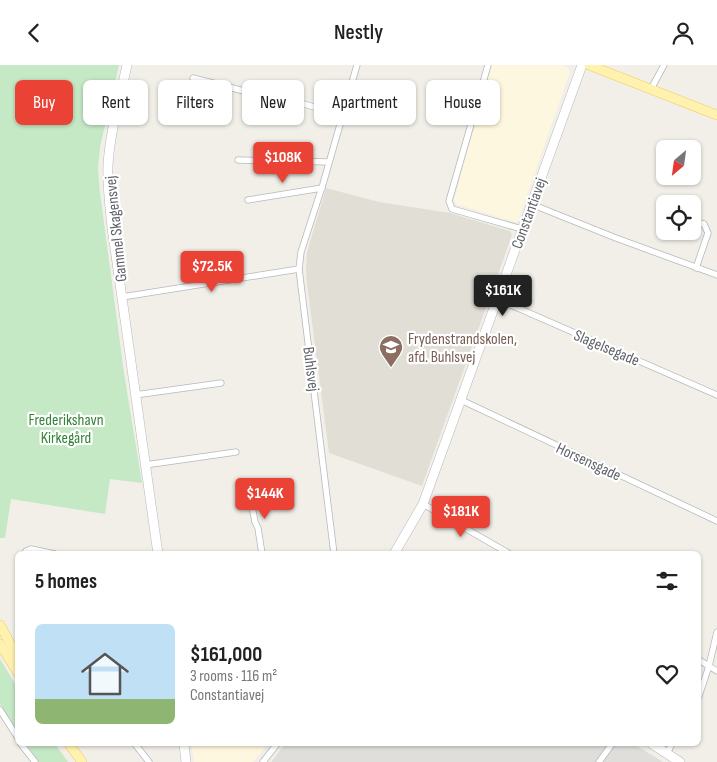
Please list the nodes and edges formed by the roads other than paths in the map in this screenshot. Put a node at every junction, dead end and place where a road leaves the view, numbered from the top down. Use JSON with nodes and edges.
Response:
{"nodes":[{"id":1,"x":127,"y":65,"type":"edge"},
{"id":2,"x":357,"y":65,"type":"edge"},
{"id":3,"x":488,"y":65,"type":"edge"},
{"id":4,"x":582,"y":65,"type":"edge"},
{"id":5,"x":588,"y":65,"type":"edge"},
{"id":6,"x":664,"y":65,"type":"edge"},
{"id":7,"x":193,"y":78,"type":"dead end"},
{"id":8,"x":353,"y":80,"type":"edge"},
{"id":9,"x":651,"y":89,"type":"junction"},
{"id":10,"x":314,"y":107,"type":"edge"},
{"id":11,"x":717,"y":115,"type":"edge"},
{"id":12,"x":340,"y":125,"type":"edge"},
{"id":13,"x":238,"y":160,"type":"dead end"},
{"id":14,"x":329,"y":162,"type":"junction"},
{"id":15,"x":322,"y":188,"type":"junction"},
{"id":16,"x":248,"y":200,"type":"dead end"},
{"id":17,"x":531,"y":205,"type":"junction"},
{"id":18,"x":701,"y":223,"type":"edge"},
{"id":19,"x":522,"y":229,"type":"junction"},
{"id":20,"x":696,"y":268,"type":"junction"},
{"id":21,"x":299,"y":269,"type":"junction"},
{"id":22,"x":717,"y":275,"type":"edge"},
{"id":23,"x":122,"y":297,"type":"junction"},
{"id":24,"x":497,"y":299,"type":"junction"},
{"id":25,"x":221,"y":383,"type":"dead end"},
{"id":26,"x":136,"y":395,"type":"junction"},
{"id":27,"x":717,"y":395,"type":"edge"},
{"id":28,"x":461,"y":400,"type":"junction"},
{"id":29,"x":236,"y":452,"type":"dead end"},
{"id":30,"x":145,"y":465,"type":"junction"},
{"id":31,"x":249,"y":491,"type":"dead end"},
{"id":32,"x":423,"y":504,"type":"junction"},
{"id":33,"x":717,"y":521,"type":"edge"},
{"id":34,"x":26,"y":551,"type":"edge"},
{"id":35,"x":40,"y":551,"type":"edge"},
{"id":36,"x":158,"y":551,"type":"edge"},
{"id":37,"x":262,"y":551,"type":"edge"},
{"id":38,"x":334,"y":551,"type":"edge"},
{"id":39,"x":396,"y":551,"type":"edge"},
{"id":40,"x":505,"y":551,"type":"edge"},
{"id":41,"x":0,"y":625,"type":"edge"},
{"id":42,"x":717,"y":632,"type":"edge"},
{"id":43,"x":0,"y":644,"type":"edge"},
{"id":44,"x":15,"y":652,"type":"edge"},
{"id":45,"x":701,"y":661,"type":"edge"},
{"id":46,"x":710,"y":666,"type":"junction"},
{"id":47,"x":15,"y":668,"type":"edge"},
{"id":48,"x":717,"y":671,"type":"edge"},
{"id":49,"x":701,"y":691,"type":"edge"},
{"id":50,"x":0,"y":710,"type":"edge"},
{"id":51,"x":15,"y":733,"type":"edge"},
{"id":52,"x":23,"y":746,"type":"edge"},
{"id":53,"x":70,"y":746,"type":"edge"},
{"id":54,"x":137,"y":746,"type":"edge"},
{"id":55,"x":184,"y":746,"type":"edge"},
{"id":56,"x":275,"y":746,"type":"edge"},
{"id":57,"x":611,"y":746,"type":"edge"},
{"id":58,"x":655,"y":746,"type":"edge"},
{"id":59,"x":671,"y":746,"type":"edge"},
{"id":60,"x":666,"y":753,"type":"junction"},
{"id":61,"x":35,"y":762,"type":"edge"},
{"id":62,"x":82,"y":762,"type":"edge"},
{"id":63,"x":149,"y":762,"type":"edge"},
{"id":64,"x":186,"y":762,"type":"edge"},
{"id":65,"x":263,"y":762,"type":"edge"},
{"id":66,"x":599,"y":762,"type":"edge"},
{"id":67,"x":680,"y":762,"type":"edge"}],
"edges":[{"from":1,"to":23,"type":"street","name":"Gammel Skagensvej"},
{"from":2,"to":8,"type":"street","name":"Buhlsvej"},
{"from":3,"to":19,"type":"street"},
{"from":4,"to":17,"type":"street","name":"Constantiavej"},
{"from":5,"to":9,"type":"main road"},
{"from":6,"to":9,"type":"street"},
{"from":7,"to":10,"type":"street"},
{"from":9,"to":11,"type":"main road"},
{"from":12,"to":14,"type":"street","name":"Buhlsvej"},
{"from":13,"to":14,"type":"street"},
{"from":14,"to":15,"type":"street","name":"Buhlsvej"},
{"from":15,"to":16,"type":"street"},
{"from":15,"to":21,"type":"street","name":"Buhlsvej"},
{"from":17,"to":19,"type":"street","name":"Constantiavej"},
{"from":17,"to":20,"type":"street"},
{"from":18,"to":20,"type":"street"},
{"from":19,"to":24,"type":"street","name":"Constantiavej"},
{"from":20,"to":22,"type":"street"},
{"from":21,"to":23,"type":"street"},
{"from":21,"to":38,"type":"street","name":"Buhlsvej"},
{"from":23,"to":26,"type":"street","name":"Gammel Skagensvej"},
{"from":24,"to":27,"type":"street","name":"Slagelsegade"},
{"from":24,"to":28,"type":"street","name":"Constantiavej"},
{"from":25,"to":26,"type":"street"},
{"from":26,"to":30,"type":"street","name":"Gammel Skagensvej"},
{"from":28,"to":32,"type":"street","name":"Constantiavej"},
{"from":28,"to":33,"type":"street","name":"Horsensgade"},
{"from":29,"to":30,"type":"street"},
{"from":30,"to":36,"type":"street","name":"Gammel Skagensvej"},
{"from":31,"to":37,"type":"street"},
{"from":32,"to":39,"type":"street","name":"Constantiavej"},
{"from":32,"to":40,"type":"street"},
{"from":34,"to":35,"type":"street"},
{"from":41,"to":44,"type":"main road"},
{"from":42,"to":46,"type":"street"},
{"from":43,"to":47,"type":"main road"},
{"from":45,"to":46,"type":"street"},
{"from":46,"to":48,"type":"street"},
{"from":46,"to":49,"type":"street"},
{"from":50,"to":51,"type":"street"},
{"from":52,"to":61,"type":"street"},
{"from":53,"to":62,"type":"main road"},
{"from":54,"to":63,"type":"street"},
{"from":55,"to":64,"type":"street"},
{"from":56,"to":65,"type":"street"},
{"from":57,"to":66,"type":"street"},
{"from":58,"to":60,"type":"street"},
{"from":59,"to":60,"type":"street"},
{"from":60,"to":67,"type":"street"}]}
